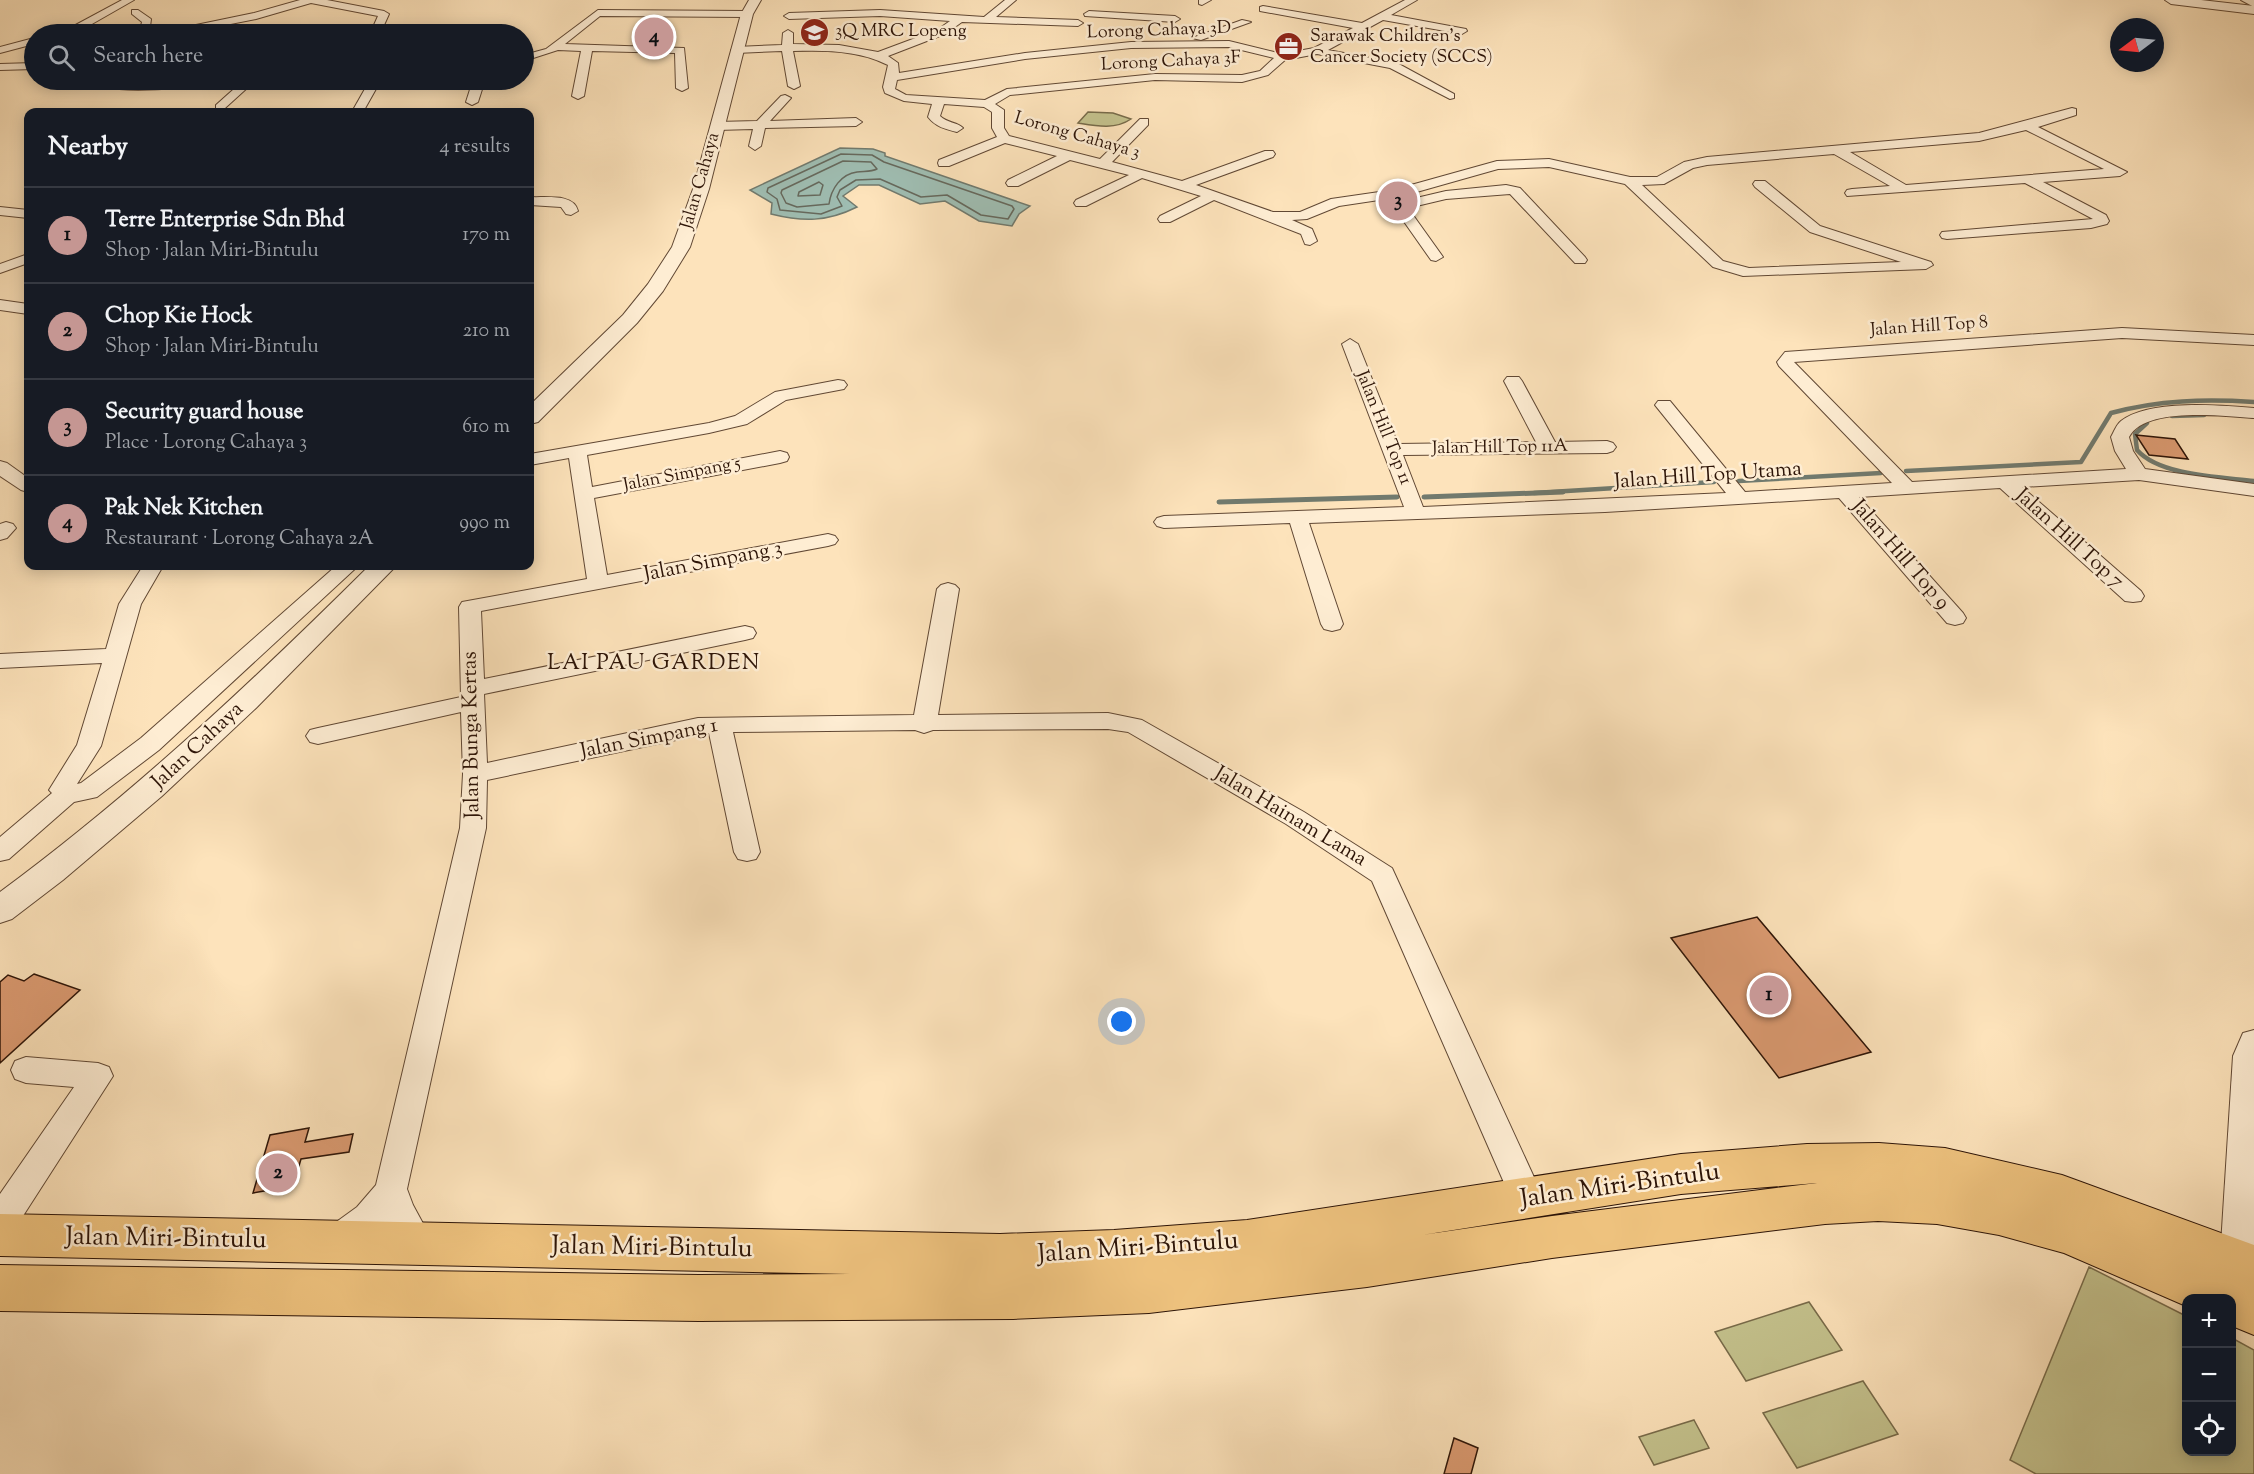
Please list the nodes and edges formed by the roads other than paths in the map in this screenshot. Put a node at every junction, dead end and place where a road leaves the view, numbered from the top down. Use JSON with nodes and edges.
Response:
{"nodes":[{"id":1,"x":129,"y":0,"type":"edge"},
{"id":2,"x":311,"y":0,"type":"edge"},
{"id":3,"x":892,"y":0,"type":"edge"},
{"id":4,"x":1011,"y":0,"type":"edge"},
{"id":5,"x":1102,"y":0,"type":"edge"},
{"id":6,"x":2171,"y":0,"type":"edge"},
{"id":7,"x":2246,"y":0,"type":"edge"},
{"id":8,"x":1386,"y":1,"type":"edge"},
{"id":9,"x":1407,"y":2,"type":"edge"},
{"id":10,"x":792,"y":3,"type":"dead end"},
{"id":11,"x":2254,"y":4,"type":"edge"},
{"id":12,"x":751,"y":7,"type":"edge"},
{"id":13,"x":1263,"y":9,"type":"dead end"},
{"id":14,"x":2254,"y":10,"type":"edge"},
{"id":15,"x":135,"y":12,"type":"dead end"},
{"id":16,"x":880,"y":13,"type":"junction"},
{"id":17,"x":1089,"y":14,"type":"junction"},
{"id":18,"x":789,"y":16,"type":"junction"},
{"id":19,"x":1383,"y":17,"type":"junction"},
{"id":20,"x":960,"y":19,"type":"junction"},
{"id":21,"x":1175,"y":19,"type":"dead end"},
{"id":22,"x":986,"y":20,"type":"junction"},
{"id":23,"x":1246,"y":22,"type":"dead end"},
{"id":24,"x":83,"y":24,"type":"edge"},
{"id":25,"x":146,"y":24,"type":"edge"},
{"id":26,"x":216,"y":24,"type":"edge"},
{"id":27,"x":380,"y":24,"type":"edge"},
{"id":28,"x":1365,"y":27,"type":"junction"},
{"id":29,"x":1071,"y":31,"type":"junction"},
{"id":30,"x":1462,"y":31,"type":"dead end"},
{"id":31,"x":24,"y":44,"type":"edge"},
{"id":32,"x":1177,"y":44,"type":"junction"},
{"id":33,"x":555,"y":47,"type":"junction"},
{"id":34,"x":587,"y":48,"type":"junction"},
{"id":35,"x":787,"y":49,"type":"junction"},
{"id":36,"x":0,"y":50,"type":"edge"},
{"id":37,"x":736,"y":50,"type":"junction"},
{"id":38,"x":1317,"y":51,"type":"junction"},
{"id":39,"x":1048,"y":53,"type":"junction"},
{"id":40,"x":534,"y":54,"type":"edge"},
{"id":41,"x":879,"y":56,"type":"junction"},
{"id":42,"x":1282,"y":57,"type":"junction"},
{"id":43,"x":24,"y":66,"type":"edge"},
{"id":44,"x":0,"y":67,"type":"edge"},
{"id":45,"x":893,"y":77,"type":"junction"},
{"id":46,"x":794,"y":86,"type":"dead end"},
{"id":47,"x":682,"y":88,"type":"dead end"},
{"id":48,"x":239,"y":90,"type":"edge"},
{"id":49,"x":370,"y":90,"type":"edge"},
{"id":50,"x":475,"y":90,"type":"edge"},
{"id":51,"x":578,"y":96,"type":"dead end"},
{"id":52,"x":1450,"y":96,"type":"dead end"},
{"id":53,"x":785,"y":98,"type":"dead end"},
{"id":54,"x":939,"y":101,"type":"junction"},
{"id":55,"x":472,"y":102,"type":"dead end"},
{"id":56,"x":987,"y":104,"type":"junction"},
{"id":57,"x":220,"y":107,"type":"dead end"},
{"id":58,"x":360,"y":108,"type":"edge"},
{"id":59,"x":2072,"y":112,"type":"dead end"},
{"id":60,"x":856,"y":122,"type":"dead end"},
{"id":61,"x":1144,"y":122,"type":"dead end"},
{"id":62,"x":760,"y":125,"type":"junction"},
{"id":63,"x":717,"y":126,"type":"junction"},
{"id":64,"x":2027,"y":126,"type":"junction"},
{"id":65,"x":957,"y":128,"type":"dead end"},
{"id":66,"x":1004,"y":139,"type":"junction"},
{"id":67,"x":755,"y":146,"type":"dead end"},
{"id":68,"x":1834,"y":148,"type":"junction"},
{"id":69,"x":1269,"y":154,"type":"dead end"},
{"id":70,"x":1068,"y":156,"type":"junction"},
{"id":71,"x":944,"y":164,"type":"dead end"},
{"id":72,"x":1102,"y":165,"type":"junction"},
{"id":73,"x":2120,"y":172,"type":"junction"},
{"id":74,"x":1140,"y":174,"type":"junction"},
{"id":75,"x":2027,"y":179,"type":"junction"},
{"id":76,"x":2134,"y":179,"type":"dead end"},
{"id":77,"x":1630,"y":181,"type":"junction"},
{"id":78,"x":1013,"y":183,"type":"dead end"},
{"id":79,"x":1760,"y":184,"type":"dead end"},
{"id":80,"x":1184,"y":185,"type":"junction"},
{"id":81,"x":1904,"y":189,"type":"junction"},
{"id":82,"x":1852,"y":193,"type":"dead end"},
{"id":83,"x":1214,"y":195,"type":"junction"},
{"id":84,"x":1396,"y":200,"type":"junction"},
{"id":85,"x":534,"y":201,"type":"edge"},
{"id":86,"x":1081,"y":202,"type":"dead end"},
{"id":87,"x":0,"y":211,"type":"edge"},
{"id":88,"x":571,"y":211,"type":"dead end"},
{"id":89,"x":1313,"y":213,"type":"junction"},
{"id":90,"x":24,"y":214,"type":"edge"},
{"id":91,"x":1274,"y":216,"type":"junction"},
{"id":92,"x":1165,"y":219,"type":"dead end"},
{"id":93,"x":1815,"y":229,"type":"junction"},
{"id":94,"x":1947,"y":235,"type":"dead end"},
{"id":95,"x":1436,"y":257,"type":"dead end"},
{"id":96,"x":24,"y":260,"type":"edge"},
{"id":97,"x":1580,"y":260,"type":"dead end"},
{"id":98,"x":1868,"y":268,"type":"junction"},
{"id":99,"x":0,"y":270,"type":"edge"},
{"id":100,"x":0,"y":305,"type":"edge"},
{"id":101,"x":24,"y":308,"type":"edge"},
{"id":102,"x":2254,"y":340,"type":"edge"},
{"id":103,"x":1350,"y":344,"type":"dead end"},
{"id":104,"x":1513,"y":381,"type":"dead end"},
{"id":105,"x":838,"y":385,"type":"dead end"},
{"id":106,"x":1664,"y":405,"type":"dead end"},
{"id":107,"x":534,"y":413,"type":"edge"},
{"id":108,"x":2254,"y":413,"type":"edge"},
{"id":109,"x":1548,"y":447,"type":"junction"},
{"id":110,"x":1606,"y":447,"type":"dead end"},
{"id":111,"x":1393,"y":450,"type":"junction"},
{"id":112,"x":577,"y":452,"type":"junction"},
{"id":113,"x":780,"y":457,"type":"dead end"},
{"id":114,"x":534,"y":458,"type":"edge"},
{"id":115,"x":0,"y":467,"type":"edge"},
{"id":116,"x":2139,"y":474,"type":"junction"},
{"id":117,"x":2005,"y":482,"type":"junction"},
{"id":118,"x":24,"y":483,"type":"edge"},
{"id":119,"x":1907,"y":488,"type":"junction"},
{"id":120,"x":2254,"y":490,"type":"edge"},
{"id":121,"x":1844,"y":491,"type":"junction"},
{"id":122,"x":583,"y":494,"type":"junction"},
{"id":123,"x":1739,"y":497,"type":"junction"},
{"id":124,"x":1416,"y":513,"type":"junction"},
{"id":125,"x":1298,"y":518,"type":"junction"},
{"id":126,"x":1164,"y":522,"type":"dead end"},
{"id":127,"x":828,"y":540,"type":"dead end"},
{"id":128,"x":151,"y":570,"type":"edge"},
{"id":129,"x":344,"y":570,"type":"edge"},
{"id":130,"x":379,"y":570,"type":"edge"},
{"id":131,"x":598,"y":583,"type":"junction"},
{"id":132,"x":948,"y":589,"type":"dead end"},
{"id":133,"x":2133,"y":596,"type":"dead end"},
{"id":134,"x":1955,"y":618,"type":"dead end"},
{"id":135,"x":1332,"y":624,"type":"dead end"},
{"id":136,"x":745,"y":633,"type":"dead end"},
{"id":137,"x":115,"y":655,"type":"junction"},
{"id":138,"x":0,"y":662,"type":"edge"},
{"id":139,"x":472,"y":696,"type":"junction"},
{"id":140,"x":719,"y":724,"type":"junction"},
{"id":141,"x":924,"y":724,"type":"junction"},
{"id":142,"x":318,"y":736,"type":"dead end"},
{"id":143,"x":475,"y":774,"type":"junction"},
{"id":144,"x":67,"y":794,"type":"junction"},
{"id":145,"x":0,"y":852,"type":"edge"},
{"id":146,"x":747,"y":852,"type":"dead end"},
{"id":147,"x":0,"y":910,"type":"edge"},
{"id":148,"x":2254,"y":1042,"type":"edge"},
{"id":149,"x":26,"y":1070,"type":"dead end"},
{"id":150,"x":391,"y":1189,"type":"junction"},
{"id":151,"x":1528,"y":1199,"type":"junction"},
{"id":152,"x":0,"y":1222,"type":"edge"},
{"id":153,"x":0,"y":1236,"type":"edge"},
{"id":154,"x":337,"y":1241,"type":"junction"},
{"id":155,"x":416,"y":1242,"type":"junction"},
{"id":156,"x":2236,"y":1282,"type":"edge"},
{"id":157,"x":0,"y":1288,"type":"edge"},
{"id":158,"x":2254,"y":1312,"type":"edge"}],
"edges":[{"from":1,"to":24,"type":"street"},
{"from":2,"to":26,"type":"street"},
{"from":2,"to":27,"type":"street"},
{"from":3,"to":16,"type":"street"},
{"from":4,"to":22,"type":"street"},
{"from":5,"to":17,"type":"street"},
{"from":6,"to":14,"type":"street"},
{"from":7,"to":11,"type":"street"},
{"from":8,"to":9,"type":"street"},
{"from":9,"to":19,"type":"street","name":"Lorong Cahaya 3D"},
{"from":10,"to":18,"type":"street"},
{"from":12,"to":33,"type":"street"},
{"from":12,"to":37,"type":"street","name":"Jalan Cahaya"},
{"from":13,"to":28,"type":"street"},
{"from":15,"to":25,"type":"street"},
{"from":16,"to":18,"type":"street"},
{"from":16,"to":20,"type":"street"},
{"from":17,"to":21,"type":"street"},
{"from":17,"to":29,"type":"street"},
{"from":18,"to":35,"type":"street"},
{"from":19,"to":28,"type":"street","name":"Lorong Cahaya 3D"},
{"from":19,"to":30,"type":"street"},
{"from":20,"to":22,"type":"street"},
{"from":20,"to":41,"type":"street"},
{"from":22,"to":29,"type":"street"},
{"from":23,"to":32,"type":"street"},
{"from":28,"to":38,"type":"street","name":"Lorong Cahaya 3D"},
{"from":29,"to":39,"type":"street"},
{"from":31,"to":36,"type":"street"},
{"from":32,"to":39,"type":"street","name":"Lorong Cahaya 3D"},
{"from":32,"to":42,"type":"street","name":"Lorong Cahaya 3D"},
{"from":33,"to":34,"type":"street"},
{"from":33,"to":40,"type":"street"},
{"from":34,"to":47,"type":"street"},
{"from":34,"to":51,"type":"street"},
{"from":35,"to":37,"type":"street"},
{"from":35,"to":41,"type":"street"},
{"from":35,"to":46,"type":"street"},
{"from":37,"to":63,"type":"street","name":"Jalan Cahaya"},
{"from":38,"to":42,"type":"street","name":"Lorong Cahaya 3D"},
{"from":38,"to":52,"type":"street"},
{"from":39,"to":45,"type":"street","name":"Lorong Cahaya 3D"},
{"from":41,"to":45,"type":"street","name":"Lorong Cahaya 3"},
{"from":42,"to":56,"type":"street","name":"Lorong Cahaya 3F"},
{"from":43,"to":44,"type":"street"},
{"from":45,"to":54,"type":"street","name":"Lorong Cahaya 3"},
{"from":48,"to":57,"type":"street"},
{"from":49,"to":58,"type":"street"},
{"from":50,"to":55,"type":"street"},
{"from":53,"to":62,"type":"street"},
{"from":54,"to":56,"type":"street","name":"Lorong Cahaya 3"},
{"from":54,"to":65,"type":"street"},
{"from":56,"to":66,"type":"street","name":"Lorong Cahaya 3"},
{"from":59,"to":64,"type":"street"},
{"from":60,"to":62,"type":"street"},
{"from":61,"to":72,"type":"street"},
{"from":62,"to":63,"type":"street"},
{"from":62,"to":67,"type":"street"},
{"from":63,"to":107,"type":"street","name":"Jalan Cahaya"},
{"from":64,"to":68,"type":"street"},
{"from":64,"to":73,"type":"street"},
{"from":66,"to":70,"type":"street","name":"Lorong Cahaya 3"},
{"from":66,"to":71,"type":"street"},
{"from":68,"to":77,"type":"street"},
{"from":68,"to":81,"type":"street"},
{"from":69,"to":80,"type":"street"},
{"from":70,"to":72,"type":"street","name":"Lorong Cahaya 3"},
{"from":70,"to":78,"type":"street"},
{"from":72,"to":74,"type":"street","name":"Lorong Cahaya 3"},
{"from":73,"to":75,"type":"street"},
{"from":73,"to":76,"type":"street"},
{"from":74,"to":80,"type":"street","name":"Lorong Cahaya 3"},
{"from":74,"to":86,"type":"street"},
{"from":75,"to":81,"type":"street"},
{"from":75,"to":94,"type":"street"},
{"from":77,"to":84,"type":"street"},
{"from":77,"to":98,"type":"street"},
{"from":79,"to":93,"type":"street"},
{"from":80,"to":83,"type":"street","name":"Lorong Cahaya 3"},
{"from":81,"to":82,"type":"street"},
{"from":83,"to":91,"type":"street","name":"Lorong Cahaya 3"},
{"from":83,"to":92,"type":"street"},
{"from":84,"to":89,"type":"street"},
{"from":84,"to":95,"type":"street"},
{"from":84,"to":97,"type":"street"},
{"from":85,"to":88,"type":"street"},
{"from":87,"to":90,"type":"street"},
{"from":89,"to":91,"type":"street"},
{"from":89,"to":91,"type":"street","name":"Lorong Cahaya 3"},
{"from":93,"to":98,"type":"street"},
{"from":93,"to":98,"type":"street"},
{"from":96,"to":99,"type":"street"},
{"from":100,"to":101,"type":"street"},
{"from":102,"to":119,"type":"street","name":"Jalan Hill Top 8"},
{"from":103,"to":111,"type":"street","name":"Jalan Hill Top 11"},
{"from":104,"to":109,"type":"street"},
{"from":105,"to":112,"type":"street"},
{"from":106,"to":123,"type":"street"},
{"from":108,"to":116,"type":"street"},
{"from":109,"to":110,"type":"street","name":"Jalan Hill Top 11A"},
{"from":109,"to":111,"type":"street","name":"Jalan Hill Top 11A"},
{"from":111,"to":124,"type":"street","name":"Jalan Hill Top 11"},
{"from":112,"to":114,"type":"street"},
{"from":112,"to":122,"type":"street"},
{"from":113,"to":122,"type":"street","name":"Jalan Simpang 5"},
{"from":115,"to":118,"type":"street"},
{"from":116,"to":117,"type":"street","name":"Jalan Hill Top Utama"},
{"from":116,"to":120,"type":"street","name":"Jalan Hill Top Utama"},
{"from":117,"to":119,"type":"street","name":"Jalan Hill Top Utama"},
{"from":117,"to":133,"type":"street","name":"Jalan Hill Top 7"},
{"from":119,"to":121,"type":"street","name":"Jalan Hill Top Utama"},
{"from":121,"to":123,"type":"street","name":"Jalan Hill Top Utama"},
{"from":121,"to":134,"type":"street","name":"Jalan Hill Top 9"},
{"from":122,"to":131,"type":"street"},
{"from":123,"to":124,"type":"street","name":"Jalan Hill Top Utama"},
{"from":124,"to":125,"type":"street","name":"Jalan Hill Top Utama"},
{"from":125,"to":126,"type":"street","name":"Jalan Hill Top Utama"},
{"from":125,"to":135,"type":"street"},
{"from":127,"to":131,"type":"street","name":"Jalan Simpang 3"},
{"from":128,"to":137,"type":"street"},
{"from":129,"to":144,"type":"street"},
{"from":130,"to":147,"type":"street","name":"Jalan Cahaya"},
{"from":131,"to":139,"type":"street","name":"Jalan Bunga Kertas"},
{"from":132,"to":141,"type":"street"},
{"from":136,"to":139,"type":"street"},
{"from":137,"to":138,"type":"street"},
{"from":137,"to":144,"type":"street"},
{"from":139,"to":142,"type":"street"},
{"from":139,"to":143,"type":"street","name":"Jalan Bunga Kertas"},
{"from":140,"to":141,"type":"street","name":"Jalan Simpang 1"},
{"from":140,"to":143,"type":"street","name":"Jalan Simpang 1"},
{"from":140,"to":146,"type":"street"},
{"from":141,"to":151,"type":"street","name":"Jalan Hainam Lama"},
{"from":143,"to":150,"type":"street","name":"Jalan Bunga Kertas"},
{"from":144,"to":145,"type":"street"},
{"from":148,"to":156,"type":"street"},
{"from":149,"to":152,"type":"street"},
{"from":150,"to":154,"type":"street","name":"Jalan Bunga Kertas"},
{"from":150,"to":155,"type":"street"},
{"from":151,"to":155,"type":"highway","name":"Jalan Miri-Bintulu"},
{"from":151,"to":156,"type":"highway","name":"Jalan Miri-Bintulu"},
{"from":153,"to":154,"type":"highway","name":"Jalan Miri-Bintulu"},
{"from":154,"to":155,"type":"highway","name":"Jalan Miri-Bintulu"},
{"from":156,"to":157,"type":"highway","name":"Jalan Miri-Bintulu"},
{"from":156,"to":158,"type":"highway","name":"Jalan Miri-Bintulu"}]}
